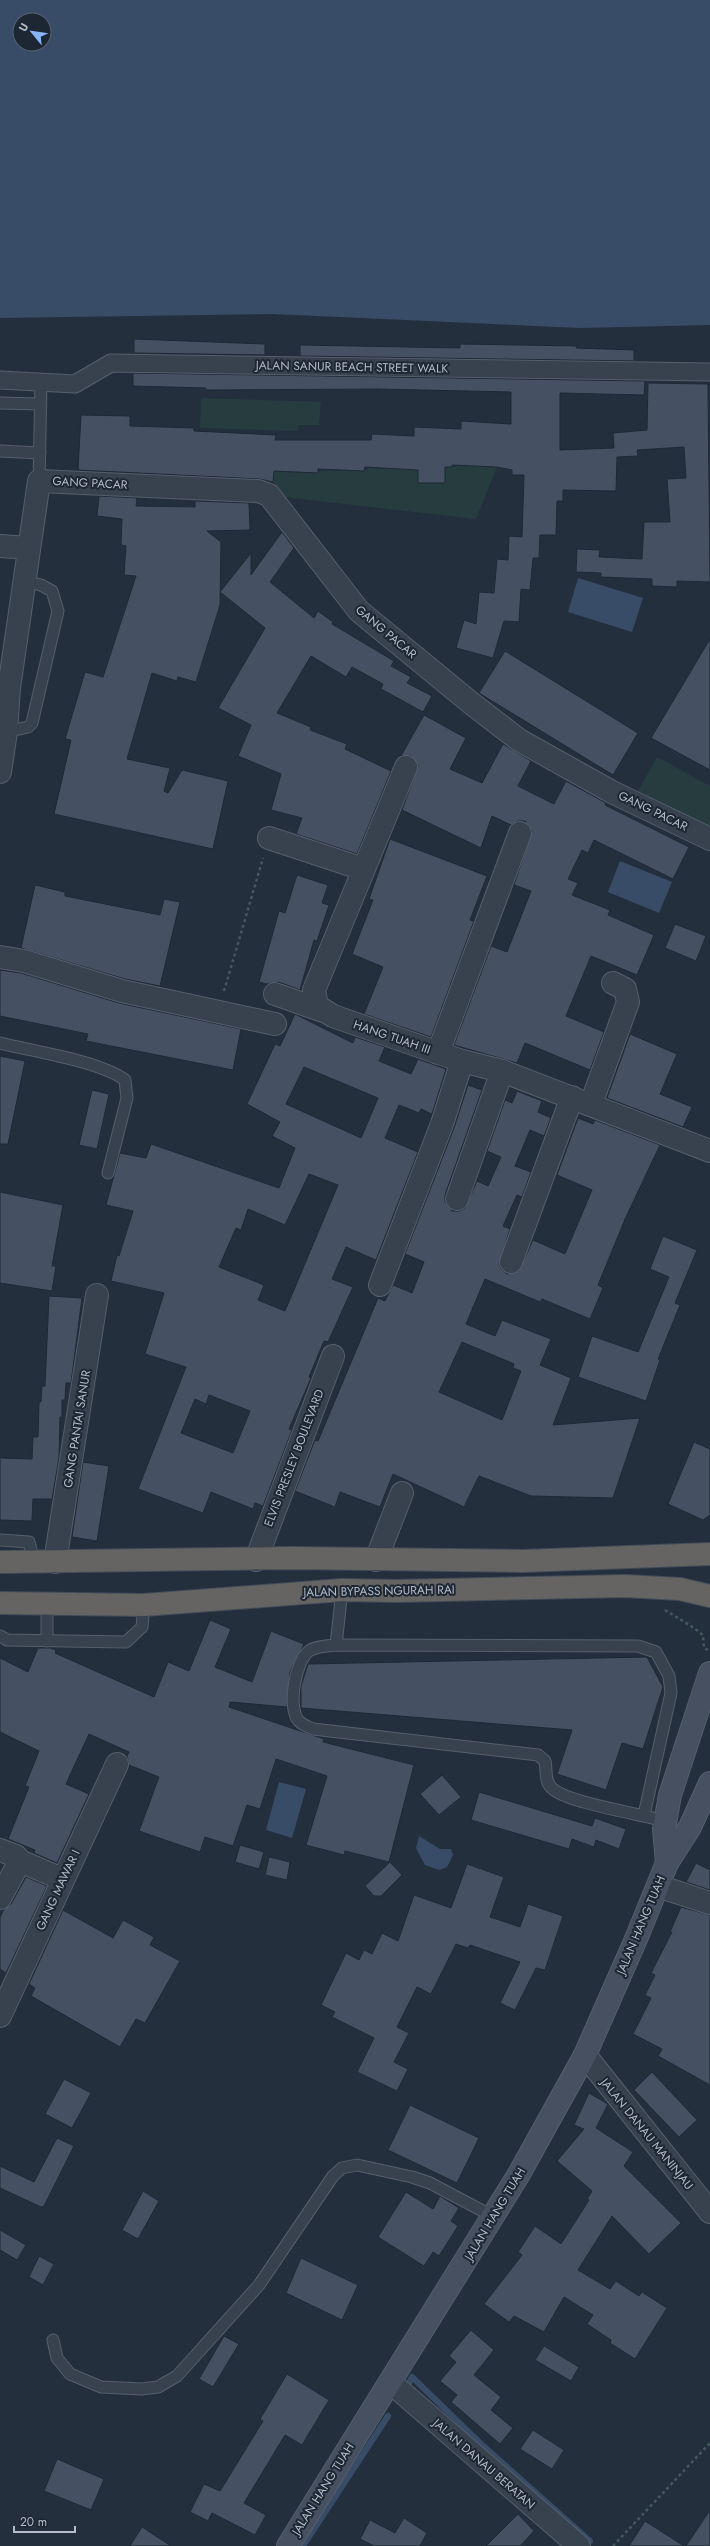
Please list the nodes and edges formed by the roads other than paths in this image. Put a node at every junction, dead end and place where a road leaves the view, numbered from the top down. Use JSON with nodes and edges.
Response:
{"nodes":[{"id":1,"x":710,"y":372,"type":"edge"},
{"id":2,"x":0,"y":380,"type":"edge"},
{"id":3,"x":41,"y":382,"type":"junction"},
{"id":4,"x":0,"y":403,"type":"edge"},
{"id":5,"x":40,"y":404,"type":"junction"},
{"id":6,"x":0,"y":451,"type":"edge"},
{"id":7,"x":40,"y":453,"type":"junction"},
{"id":8,"x":39,"y":481,"type":"junction"},
{"id":9,"x":0,"y":546,"type":"edge"},
{"id":10,"x":29,"y":548,"type":"junction"},
{"id":11,"x":24,"y":581,"type":"junction"},
{"id":12,"x":0,"y":666,"type":"edge"},
{"id":13,"x":9,"y":688,"type":"junction"},
{"id":14,"x":6,"y":732,"type":"junction"},
{"id":15,"x":406,"y":766,"type":"dead end"},
{"id":16,"x":0,"y":772,"type":"edge"},
{"id":17,"x":520,"y":833,"type":"dead end"},
{"id":18,"x":269,"y":838,"type":"road end"},
{"id":19,"x":710,"y":839,"type":"edge"},
{"id":20,"x":364,"y":869,"type":"junction"},
{"id":21,"x":0,"y":957,"type":"edge"},
{"id":22,"x":613,"y":983,"type":"dead end"},
{"id":23,"x":274,"y":994,"type":"dead end"},
{"id":24,"x":323,"y":1011,"type":"junction"},
{"id":25,"x":275,"y":1024,"type":"dead end"},
{"id":26,"x":0,"y":1043,"type":"edge"},
{"id":27,"x":438,"y":1053,"type":"junction"},
{"id":28,"x":462,"y":1061,"type":"junction"},
{"id":29,"x":502,"y":1071,"type":"junction"},
{"id":30,"x":582,"y":1101,"type":"junction"},
{"id":31,"x":710,"y":1151,"type":"edge"},
{"id":32,"x":108,"y":1173,"type":"dead end"},
{"id":33,"x":457,"y":1199,"type":"dead end"},
{"id":34,"x":511,"y":1262,"type":"dead end"},
{"id":35,"x":380,"y":1285,"type":"dead end"},
{"id":36,"x":97,"y":1295,"type":"dead end"},
{"id":37,"x":332,"y":1356,"type":"dead end"},
{"id":38,"x":402,"y":1494,"type":"dead end"},
{"id":39,"x":0,"y":1540,"type":"edge"},
{"id":40,"x":710,"y":1554,"type":"edge"},
{"id":41,"x":256,"y":1560,"type":"junction"},
{"id":42,"x":386,"y":1561,"type":"junction"},
{"id":43,"x":0,"y":1562,"type":"edge"},
{"id":44,"x":45,"y":1562,"type":"junction"},
{"id":45,"x":342,"y":1590,"type":"junction"},
{"id":46,"x":398,"y":1591,"type":"junction"},
{"id":47,"x":710,"y":1596,"type":"edge"},
{"id":48,"x":0,"y":1603,"type":"edge"},
{"id":49,"x":47,"y":1603,"type":"junction"},
{"id":50,"x":144,"y":1605,"type":"junction"},
{"id":51,"x":0,"y":1636,"type":"edge"},
{"id":52,"x":47,"y":1641,"type":"junction"},
{"id":53,"x":336,"y":1645,"type":"junction"},
{"id":54,"x":710,"y":1673,"type":"edge"},
{"id":55,"x":117,"y":1764,"type":"dead end"},
{"id":56,"x":710,"y":1783,"type":"edge"},
{"id":57,"x":644,"y":1815,"type":"junction"},
{"id":58,"x":664,"y":1821,"type":"junction"},
{"id":59,"x":0,"y":1850,"type":"edge"},
{"id":60,"x":20,"y":1861,"type":"junction"},
{"id":61,"x":667,"y":1862,"type":"junction"},
{"id":62,"x":62,"y":1879,"type":"junction"},
{"id":63,"x":658,"y":1886,"type":"junction"},
{"id":64,"x":0,"y":1898,"type":"edge"},
{"id":65,"x":710,"y":1903,"type":"edge"},
{"id":66,"x":0,"y":2016,"type":"edge"},
{"id":67,"x":585,"y":2055,"type":"junction"},
{"id":68,"x":710,"y":2212,"type":"edge"},
{"id":69,"x":494,"y":2217,"type":"junction"},
{"id":70,"x":53,"y":2340,"type":"dead end"},
{"id":71,"x":390,"y":2382,"type":"junction"},
{"id":72,"x":288,"y":2546,"type":"edge"},
{"id":73,"x":579,"y":2546,"type":"edge"}],
"edges":[{"from":1,"to":3,"type":"street","name":"JALAN SANUR BEACH STREET WALK"},
{"from":2,"to":3,"type":"street","name":"JALAN SANUR BEACH STREET WALK"},
{"from":3,"to":5,"type":"lane"},
{"from":4,"to":5,"type":"lane"},
{"from":5,"to":7,"type":"lane"},
{"from":6,"to":7,"type":"lane"},
{"from":7,"to":8,"type":"lane"},
{"from":8,"to":10,"type":"street"},
{"from":8,"to":19,"type":"street","name":"GANG PACAR"},
{"from":9,"to":10,"type":"street"},
{"from":10,"to":11,"type":"street"},
{"from":11,"to":13,"type":"street"},
{"from":11,"to":14,"type":"lane"},
{"from":12,"to":13,"type":"street"},
{"from":13,"to":14,"type":"street"},
{"from":14,"to":16,"type":"street"},
{"from":15,"to":20,"type":"street"},
{"from":17,"to":27,"type":"street"},
{"from":18,"to":20,"type":"street"},
{"from":20,"to":24,"type":"street"},
{"from":21,"to":25,"type":"street"},
{"from":22,"to":30,"type":"street"},
{"from":23,"to":24,"type":"street","name":"HANG TUAH III"},
{"from":24,"to":27,"type":"street","name":"HANG TUAH III"},
{"from":26,"to":32,"type":"lane"},
{"from":27,"to":28,"type":"street","name":"HANG TUAH III"},
{"from":28,"to":29,"type":"street","name":"HANG TUAH III"},
{"from":28,"to":35,"type":"street"},
{"from":29,"to":30,"type":"street","name":"HANG TUAH III"},
{"from":29,"to":33,"type":"street"},
{"from":30,"to":31,"type":"street","name":"HANG TUAH III"},
{"from":30,"to":34,"type":"street"},
{"from":36,"to":44,"type":"street","name":"GANG PANTAI SANUR"},
{"from":37,"to":41,"type":"street","name":"ELVIS PRESLEY BOULEVARD"},
{"from":38,"to":42,"type":"street"},
{"from":39,"to":44,"type":"lane"},
{"from":40,"to":42,"type":"highway"},
{"from":41,"to":42,"type":"highway"},
{"from":41,"to":44,"type":"highway"},
{"from":42,"to":46,"type":"highway"},
{"from":43,"to":44,"type":"highway"},
{"from":45,"to":46,"type":"highway","name":"JALAN BYPASS NGURAH RAI"},
{"from":45,"to":50,"type":"highway","name":"JALAN BYPASS NGURAH RAI"},
{"from":45,"to":53,"type":"lane"},
{"from":46,"to":47,"type":"highway","name":"JALAN BYPASS NGURAH RAI"},
{"from":48,"to":49,"type":"highway","name":"JALAN BYPASS NGURAH RAI"},
{"from":49,"to":50,"type":"highway","name":"JALAN BYPASS NGURAH RAI"},
{"from":49,"to":52,"type":"lane"},
{"from":50,"to":52,"type":"lane"},
{"from":51,"to":52,"type":"lane"},
{"from":53,"to":57,"type":"lane"},
{"from":53,"to":57,"type":"lane"},
{"from":54,"to":58,"type":"main road","name":"JALAN HANG TUAH"},
{"from":55,"to":62,"type":"street","name":"GANG MAWAR I"},
{"from":56,"to":61,"type":"main road","name":"JALAN HANG TUAH"},
{"from":57,"to":58,"type":"lane"},
{"from":58,"to":61,"type":"main road","name":"JALAN HANG TUAH"},
{"from":59,"to":60,"type":"street"},
{"from":60,"to":62,"type":"street"},
{"from":60,"to":64,"type":"street"},
{"from":61,"to":63,"type":"main road","name":"JALAN HANG TUAH"},
{"from":62,"to":66,"type":"street","name":"GANG MAWAR I"},
{"from":63,"to":65,"type":"street"},
{"from":63,"to":67,"type":"main road","name":"JALAN HANG TUAH"},
{"from":67,"to":68,"type":"street","name":"JALAN DANAU MANINJAU"},
{"from":67,"to":69,"type":"main road","name":"JALAN HANG TUAH"},
{"from":69,"to":70,"type":"lane"},
{"from":69,"to":71,"type":"main road","name":"JALAN HANG TUAH"},
{"from":71,"to":72,"type":"main road","name":"JALAN HANG TUAH"},
{"from":71,"to":73,"type":"street","name":"JALAN DANAU BERATAN"}]}
